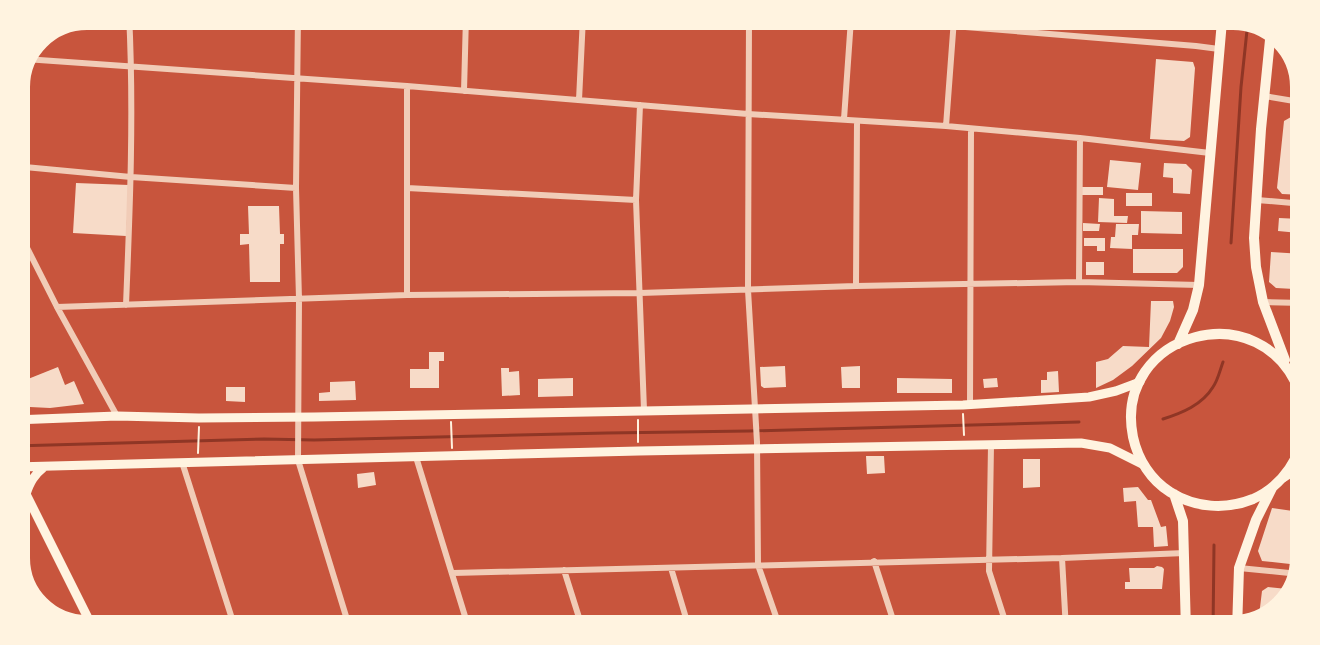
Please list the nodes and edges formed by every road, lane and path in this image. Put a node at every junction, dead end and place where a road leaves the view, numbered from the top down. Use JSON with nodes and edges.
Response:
{"nodes":[{"id":1,"x":130,"y":28,"type":"edge"},
{"id":2,"x":298,"y":28,"type":"edge"},
{"id":3,"x":466,"y":28,"type":"edge"},
{"id":4,"x":582,"y":28,"type":"edge"},
{"id":5,"x":749,"y":28,"type":"edge"},
{"id":6,"x":850,"y":28,"type":"edge"},
{"id":7,"x":953,"y":28,"type":"edge"},
{"id":8,"x":1006,"y":28,"type":"edge"},
{"id":9,"x":1221,"y":28,"type":"edge"},
{"id":10,"x":1270,"y":41,"type":"edge"},
{"id":11,"x":1219,"y":49,"type":"junction"},
{"id":12,"x":35,"y":60,"type":"edge"},
{"id":13,"x":131,"y":68,"type":"junction"},
{"id":14,"x":297,"y":78,"type":"junction"},
{"id":15,"x":407,"y":86,"type":"junction"},
{"id":16,"x":464,"y":91,"type":"junction"},
{"id":17,"x":1264,"y":96,"type":"junction"},
{"id":18,"x":579,"y":100,"type":"junction"},
{"id":19,"x":1292,"y":101,"type":"edge"},
{"id":20,"x":640,"y":105,"type":"junction"},
{"id":21,"x":748,"y":114,"type":"junction"},
{"id":22,"x":844,"y":119,"type":"junction"},
{"id":23,"x":857,"y":121,"type":"junction"},
{"id":24,"x":946,"y":126,"type":"junction"},
{"id":25,"x":971,"y":129,"type":"junction"},
{"id":26,"x":1080,"y":138,"type":"junction"},
{"id":27,"x":1210,"y":153,"type":"junction"},
{"id":28,"x":28,"y":167,"type":"edge"},
{"id":29,"x":131,"y":177,"type":"junction"},
{"id":30,"x":296,"y":188,"type":"junction"},
{"id":31,"x":407,"y":188,"type":"junction"},
{"id":32,"x":636,"y":200,"type":"junction"},
{"id":33,"x":1257,"y":200,"type":"junction"},
{"id":34,"x":1292,"y":203,"type":"edge"},
{"id":35,"x":28,"y":250,"type":"edge"},
{"id":36,"x":1079,"y":282,"type":"junction"},
{"id":37,"x":971,"y":284,"type":"junction"},
{"id":38,"x":1199,"y":285,"type":"junction"},
{"id":39,"x":856,"y":286,"type":"junction"},
{"id":40,"x":748,"y":290,"type":"junction"},
{"id":41,"x":640,"y":293,"type":"junction"},
{"id":42,"x":407,"y":295,"type":"junction"},
{"id":43,"x":299,"y":299,"type":"junction"},
{"id":44,"x":1263,"y":302,"type":"junction"},
{"id":45,"x":1292,"y":303,"type":"edge"},
{"id":46,"x":126,"y":305,"type":"junction"},
{"id":47,"x":57,"y":307,"type":"junction"},
{"id":48,"x":1178,"y":344,"type":"junction"},
{"id":49,"x":1292,"y":369,"type":"edge"},
{"id":50,"x":1292,"y":373,"type":"edge"},
{"id":51,"x":1140,"y":382,"type":"junction"},
{"id":52,"x":970,"y":404,"type":"junction"},
{"id":53,"x":644,"y":410,"type":"junction"},
{"id":54,"x":756,"y":413,"type":"junction"},
{"id":55,"x":117,"y":416,"type":"junction"},
{"id":56,"x":963,"y":416,"type":"dead end"},
{"id":57,"x":297,"y":417,"type":"junction"},
{"id":58,"x":28,"y":419,"type":"edge"},
{"id":59,"x":638,"y":430,"type":"dead end"},
{"id":60,"x":199,"y":433,"type":"dead end"},
{"id":61,"x":451,"y":434,"type":"dead end"},
{"id":62,"x":964,"y":435,"type":"dead end"},
{"id":63,"x":757,"y":445,"type":"junction"},
{"id":64,"x":991,"y":445,"type":"junction"},
{"id":65,"x":638,"y":446,"type":"dead end"},
{"id":66,"x":198,"y":449,"type":"dead end"},
{"id":67,"x":452,"y":451,"type":"junction"},
{"id":68,"x":298,"y":456,"type":"junction"},
{"id":69,"x":416,"y":457,"type":"junction"},
{"id":70,"x":182,"y":462,"type":"junction"},
{"id":71,"x":1144,"y":465,"type":"junction"},
{"id":72,"x":1292,"y":465,"type":"edge"},
{"id":73,"x":44,"y":466,"type":"junction"},
{"id":74,"x":28,"y":467,"type":"edge"},
{"id":75,"x":1292,"y":473,"type":"edge"},
{"id":76,"x":1277,"y":483,"type":"junction"},
{"id":77,"x":28,"y":487,"type":"edge"},
{"id":78,"x":1174,"y":494,"type":"junction"},
{"id":79,"x":28,"y":498,"type":"edge"},
{"id":80,"x":1185,"y":553,"type":"junction"},
{"id":81,"x":1062,"y":558,"type":"junction"},
{"id":82,"x":990,"y":559,"type":"junction"},
{"id":83,"x":874,"y":561,"type":"junction"},
{"id":84,"x":758,"y":565,"type":"junction"},
{"id":85,"x":671,"y":568,"type":"junction"},
{"id":86,"x":1239,"y":568,"type":"junction"},
{"id":87,"x":564,"y":570,"type":"junction"},
{"id":88,"x":453,"y":573,"type":"junction"},
{"id":89,"x":1290,"y":573,"type":"edge"},
{"id":90,"x":1237,"y":616,"type":"edge"},
{"id":91,"x":88,"y":617,"type":"edge"},
{"id":92,"x":231,"y":617,"type":"edge"},
{"id":93,"x":346,"y":617,"type":"edge"},
{"id":94,"x":465,"y":617,"type":"edge"},
{"id":95,"x":579,"y":617,"type":"edge"},
{"id":96,"x":686,"y":617,"type":"edge"},
{"id":97,"x":776,"y":617,"type":"edge"},
{"id":98,"x":892,"y":617,"type":"edge"},
{"id":99,"x":1004,"y":617,"type":"edge"},
{"id":100,"x":1065,"y":617,"type":"edge"},
{"id":101,"x":1186,"y":617,"type":"edge"}],
"edges":[{"from":1,"to":13,"type":"street"},
{"from":2,"to":14,"type":"street"},
{"from":3,"to":16,"type":"street"},
{"from":4,"to":18,"type":"street"},
{"from":5,"to":21,"type":"street"},
{"from":6,"to":22,"type":"street"},
{"from":7,"to":24,"type":"street"},
{"from":8,"to":11,"type":"street"},
{"from":9,"to":11,"type":"highway"},
{"from":10,"to":17,"type":"highway"},
{"from":11,"to":27,"type":"highway"},
{"from":12,"to":13,"type":"street"},
{"from":13,"to":14,"type":"street"},
{"from":13,"to":29,"type":"street"},
{"from":14,"to":15,"type":"street"},
{"from":14,"to":30,"type":"street"},
{"from":15,"to":16,"type":"street"},
{"from":15,"to":31,"type":"street"},
{"from":16,"to":18,"type":"street"},
{"from":17,"to":19,"type":"street"},
{"from":17,"to":33,"type":"highway"},
{"from":18,"to":20,"type":"street"},
{"from":20,"to":21,"type":"street"},
{"from":20,"to":32,"type":"street"},
{"from":21,"to":22,"type":"street"},
{"from":21,"to":40,"type":"street"},
{"from":22,"to":23,"type":"street"},
{"from":23,"to":24,"type":"street"},
{"from":23,"to":39,"type":"street"},
{"from":24,"to":25,"type":"street"},
{"from":25,"to":26,"type":"street"},
{"from":25,"to":37,"type":"street"},
{"from":26,"to":27,"type":"street"},
{"from":26,"to":36,"type":"street"},
{"from":27,"to":38,"type":"highway"},
{"from":28,"to":29,"type":"street"},
{"from":29,"to":30,"type":"street"},
{"from":29,"to":46,"type":"street"},
{"from":30,"to":43,"type":"street"},
{"from":31,"to":32,"type":"street"},
{"from":31,"to":42,"type":"street"},
{"from":32,"to":41,"type":"street"},
{"from":33,"to":34,"type":"street"},
{"from":33,"to":44,"type":"highway"},
{"from":35,"to":47,"type":"street"},
{"from":36,"to":37,"type":"street"},
{"from":36,"to":38,"type":"street"},
{"from":37,"to":39,"type":"street"},
{"from":37,"to":52,"type":"street"},
{"from":38,"to":48,"type":"highway"},
{"from":39,"to":40,"type":"street"},
{"from":40,"to":41,"type":"street"},
{"from":40,"to":54,"type":"street"},
{"from":41,"to":42,"type":"street"},
{"from":41,"to":53,"type":"street"},
{"from":42,"to":43,"type":"street"},
{"from":43,"to":46,"type":"street"},
{"from":43,"to":57,"type":"street"},
{"from":44,"to":45,"type":"street"},
{"from":44,"to":49,"type":"highway"},
{"from":46,"to":47,"type":"street"},
{"from":47,"to":55,"type":"street"},
{"from":48,"to":50,"type":"highway"},
{"from":48,"to":51,"type":"highway"},
{"from":51,"to":52,"type":"main road"},
{"from":51,"to":71,"type":"highway"},
{"from":52,"to":54,"type":"main road"},
{"from":53,"to":54,"type":"main road"},
{"from":53,"to":57,"type":"main road"},
{"from":54,"to":63,"type":"street"},
{"from":55,"to":57,"type":"main road"},
{"from":55,"to":58,"type":"main road"},
{"from":56,"to":62,"type":"path"},
{"from":57,"to":68,"type":"street"},
{"from":59,"to":65,"type":"path"},
{"from":60,"to":66,"type":"path"},
{"from":61,"to":67,"type":"path"},
{"from":63,"to":64,"type":"main road"},
{"from":63,"to":67,"type":"main road"},
{"from":63,"to":84,"type":"street"},
{"from":64,"to":71,"type":"main road"},
{"from":64,"to":82,"type":"street"},
{"from":67,"to":69,"type":"main road"},
{"from":68,"to":69,"type":"main road"},
{"from":68,"to":70,"type":"main road"},
{"from":68,"to":93,"type":"street"},
{"from":69,"to":88,"type":"street"},
{"from":70,"to":73,"type":"main road"},
{"from":70,"to":92,"type":"street"},
{"from":71,"to":78,"type":"highway"},
{"from":72,"to":76,"type":"highway"},
{"from":73,"to":74,"type":"main road"},
{"from":73,"to":77,"type":"main road"},
{"from":75,"to":76,"type":"main road"},
{"from":76,"to":78,"type":"highway"},
{"from":76,"to":86,"type":"highway"},
{"from":78,"to":80,"type":"highway"},
{"from":79,"to":91,"type":"main road"},
{"from":80,"to":81,"type":"street"},
{"from":80,"to":101,"type":"highway"},
{"from":81,"to":82,"type":"street"},
{"from":81,"to":100,"type":"street"},
{"from":82,"to":83,"type":"street"},
{"from":82,"to":99,"type":"street"},
{"from":83,"to":84,"type":"street"},
{"from":83,"to":98,"type":"street"},
{"from":84,"to":85,"type":"street"},
{"from":84,"to":97,"type":"street"},
{"from":85,"to":87,"type":"street"},
{"from":85,"to":96,"type":"street"},
{"from":86,"to":89,"type":"street"},
{"from":86,"to":90,"type":"highway"},
{"from":87,"to":88,"type":"street"},
{"from":87,"to":95,"type":"street"},
{"from":88,"to":94,"type":"street"}]}
